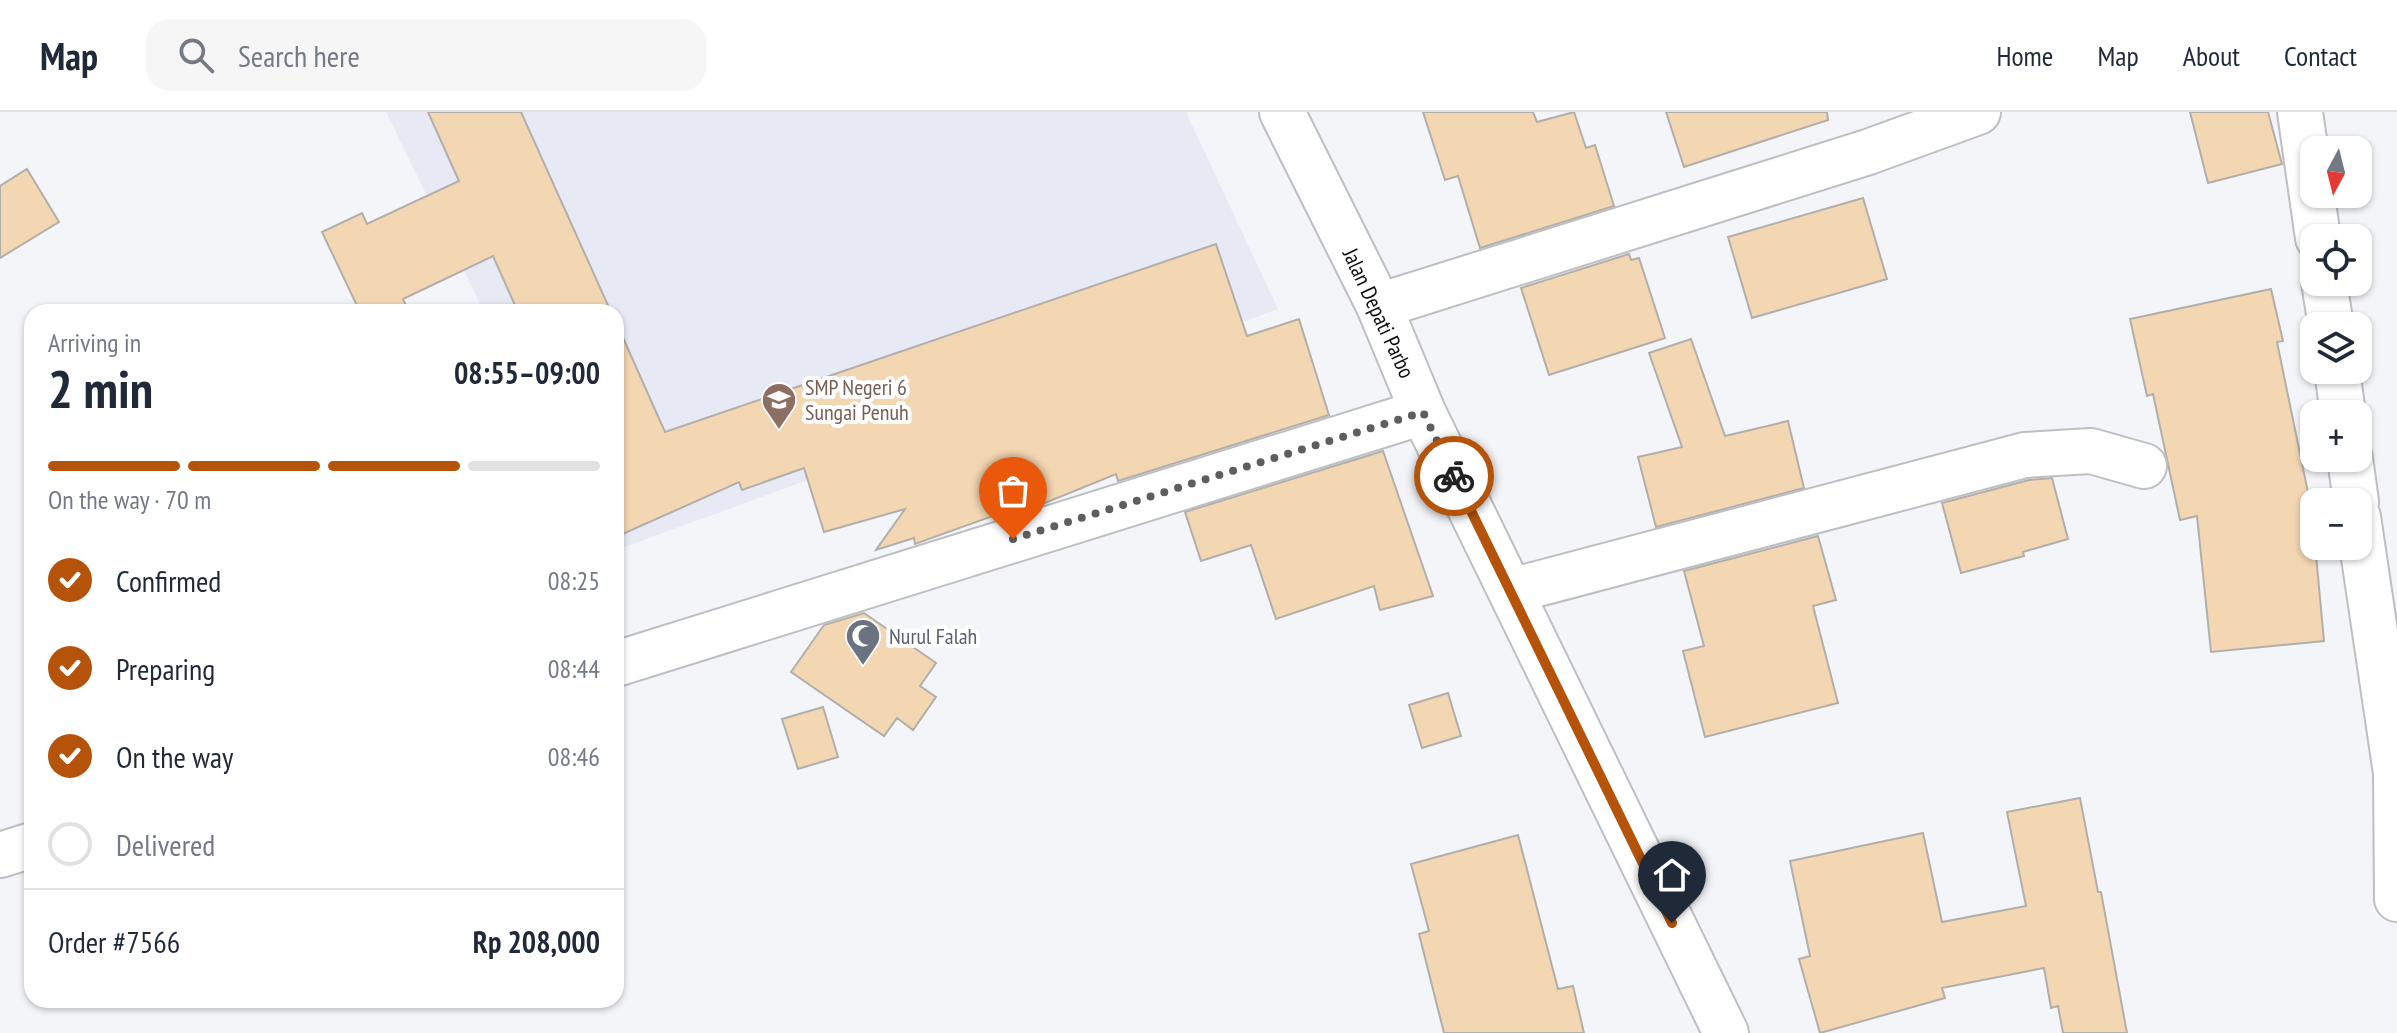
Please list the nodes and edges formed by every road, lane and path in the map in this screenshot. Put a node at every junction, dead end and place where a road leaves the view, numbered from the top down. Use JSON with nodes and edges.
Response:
{"nodes":[{"id":1,"x":1282,"y":112,"type":"edge"},
{"id":2,"x":1978,"y":112,"type":"edge"},
{"id":3,"x":2300,"y":112,"type":"edge"},
{"id":4,"x":2316,"y":224,"type":"edge"},
{"id":5,"x":1379,"y":306,"type":"junction"},
{"id":6,"x":1423,"y":412,"type":"junction"},
{"id":7,"x":2144,"y":466,"type":"dead end"},
{"id":8,"x":2368,"y":560,"type":"edge"},
{"id":9,"x":1511,"y":591,"type":"junction"},
{"id":10,"x":2387,"y":648,"type":"edge"},
{"id":11,"x":624,"y":662,"type":"edge"},
{"id":12,"x":24,"y":848,"type":"edge"},
{"id":13,"x":0,"y":855,"type":"edge"},
{"id":14,"x":2397,"y":899,"type":"edge"},
{"id":15,"x":1726,"y":1033,"type":"edge"}],
"edges":[{"from":1,"to":5,"type":"street","name":"Jalan Depati Parbo"},
{"from":2,"to":5,"type":"street"},
{"from":3,"to":4,"type":"street"},
{"from":5,"to":6,"type":"street","name":"Jalan Depati Parbo"},
{"from":6,"to":9,"type":"street","name":"Jalan Depati Parbo"},
{"from":6,"to":11,"type":"street"},
{"from":7,"to":9,"type":"street"},
{"from":8,"to":10,"type":"street"},
{"from":9,"to":15,"type":"street","name":"Jalan Depati Parbo"},
{"from":10,"to":14,"type":"street"},
{"from":12,"to":13,"type":"street"}]}
